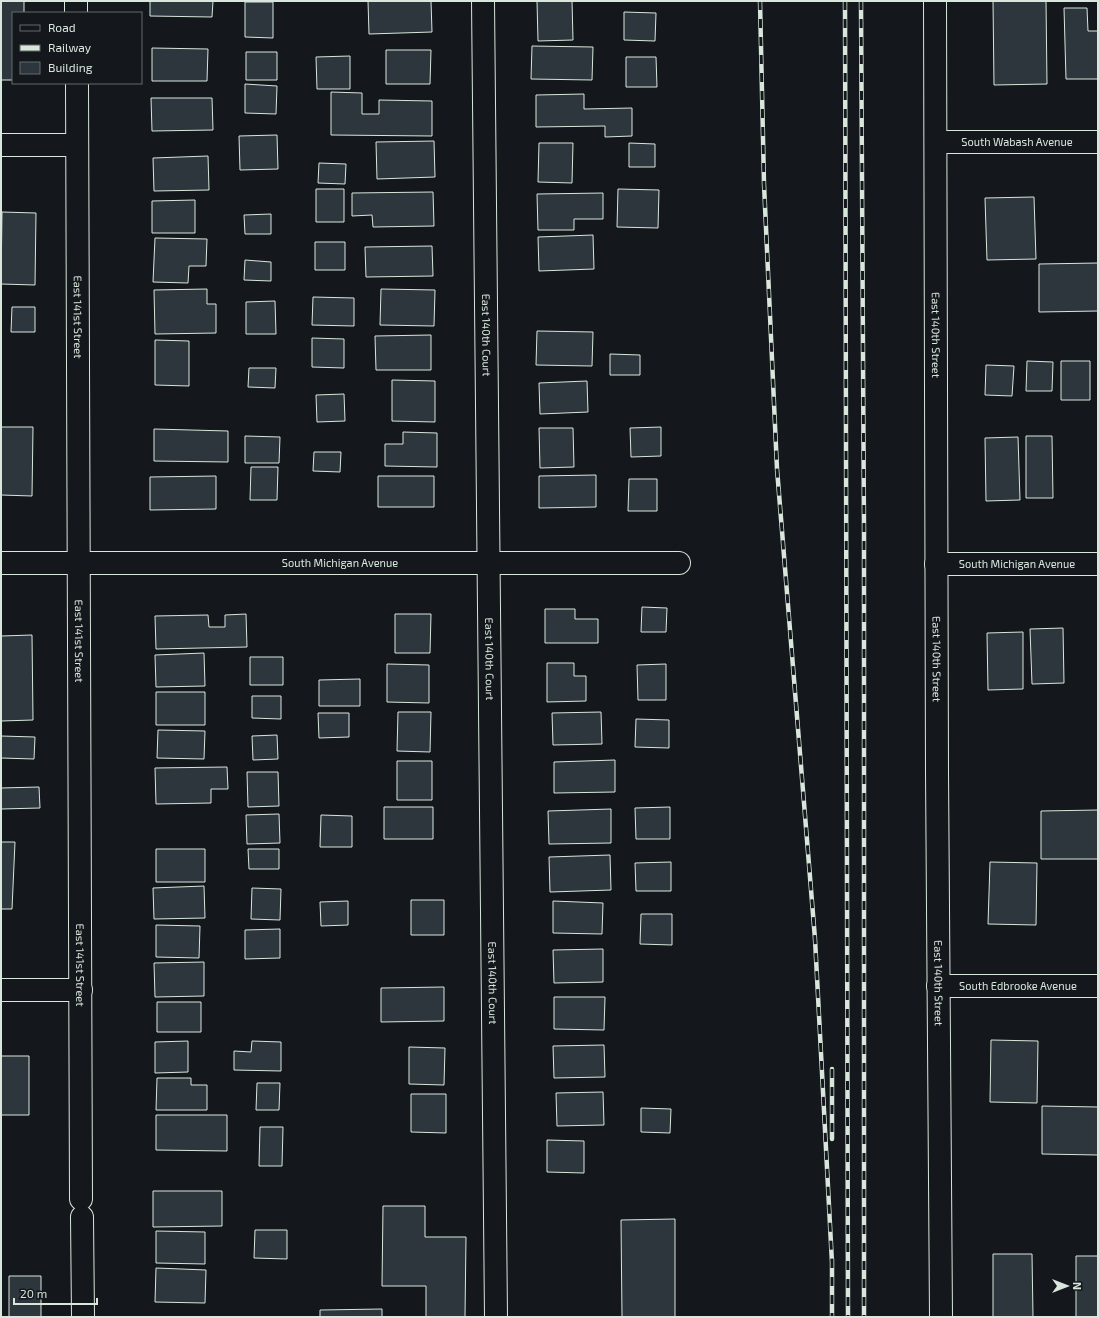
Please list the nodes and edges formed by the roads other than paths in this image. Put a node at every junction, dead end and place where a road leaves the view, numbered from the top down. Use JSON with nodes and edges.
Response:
{"nodes":[{"id":1,"x":76,"y":1,"type":"edge"},
{"id":2,"x":483,"y":1,"type":"edge"},
{"id":3,"x":935,"y":1,"type":"edge"},
{"id":4,"x":76,"y":12,"type":"edge"},
{"id":5,"x":77,"y":84,"type":"edge"},
{"id":6,"x":936,"y":142,"type":"junction"},
{"id":7,"x":1098,"y":142,"type":"edge"},
{"id":8,"x":1,"y":145,"type":"edge"},
{"id":9,"x":77,"y":145,"type":"junction"},
{"id":10,"x":1,"y":563,"type":"edge"},
{"id":11,"x":79,"y":563,"type":"junction"},
{"id":12,"x":488,"y":563,"type":"junction"},
{"id":13,"x":680,"y":563,"type":"dead end"},
{"id":14,"x":936,"y":564,"type":"junction"},
{"id":15,"x":1098,"y":564,"type":"edge"},
{"id":16,"x":938,"y":986,"type":"junction"},
{"id":17,"x":1098,"y":986,"type":"edge"},
{"id":18,"x":1,"y":990,"type":"edge"},
{"id":19,"x":81,"y":990,"type":"junction"},
{"id":20,"x":83,"y":1317,"type":"edge"},
{"id":21,"x":496,"y":1317,"type":"edge"},
{"id":22,"x":941,"y":1317,"type":"edge"}],
"edges":[{"from":1,"to":4,"type":"street"},
{"from":2,"to":12,"type":"street","name":"East 140th Court"},
{"from":3,"to":6,"type":"street","name":"East 140th Street"},
{"from":5,"to":9,"type":"street","name":"East 141st Street"},
{"from":6,"to":7,"type":"street","name":"South Wabash Avenue"},
{"from":6,"to":14,"type":"street","name":"East 140th Street"},
{"from":8,"to":9,"type":"street"},
{"from":9,"to":11,"type":"street","name":"East 141st Street"},
{"from":10,"to":11,"type":"street","name":"South Michigan Avenue"},
{"from":11,"to":12,"type":"street","name":"South Michigan Avenue"},
{"from":11,"to":19,"type":"street","name":"East 141st Street"},
{"from":12,"to":13,"type":"street","name":"South Michigan Avenue"},
{"from":12,"to":21,"type":"street","name":"East 140th Court"},
{"from":14,"to":15,"type":"street","name":"South Michigan Avenue"},
{"from":14,"to":16,"type":"street","name":"East 140th Street"},
{"from":16,"to":17,"type":"street","name":"South Edbrooke Avenue"},
{"from":16,"to":22,"type":"street","name":"East 140th Street"},
{"from":18,"to":19,"type":"street"},
{"from":19,"to":20,"type":"street","name":"East 141st Street"}]}
